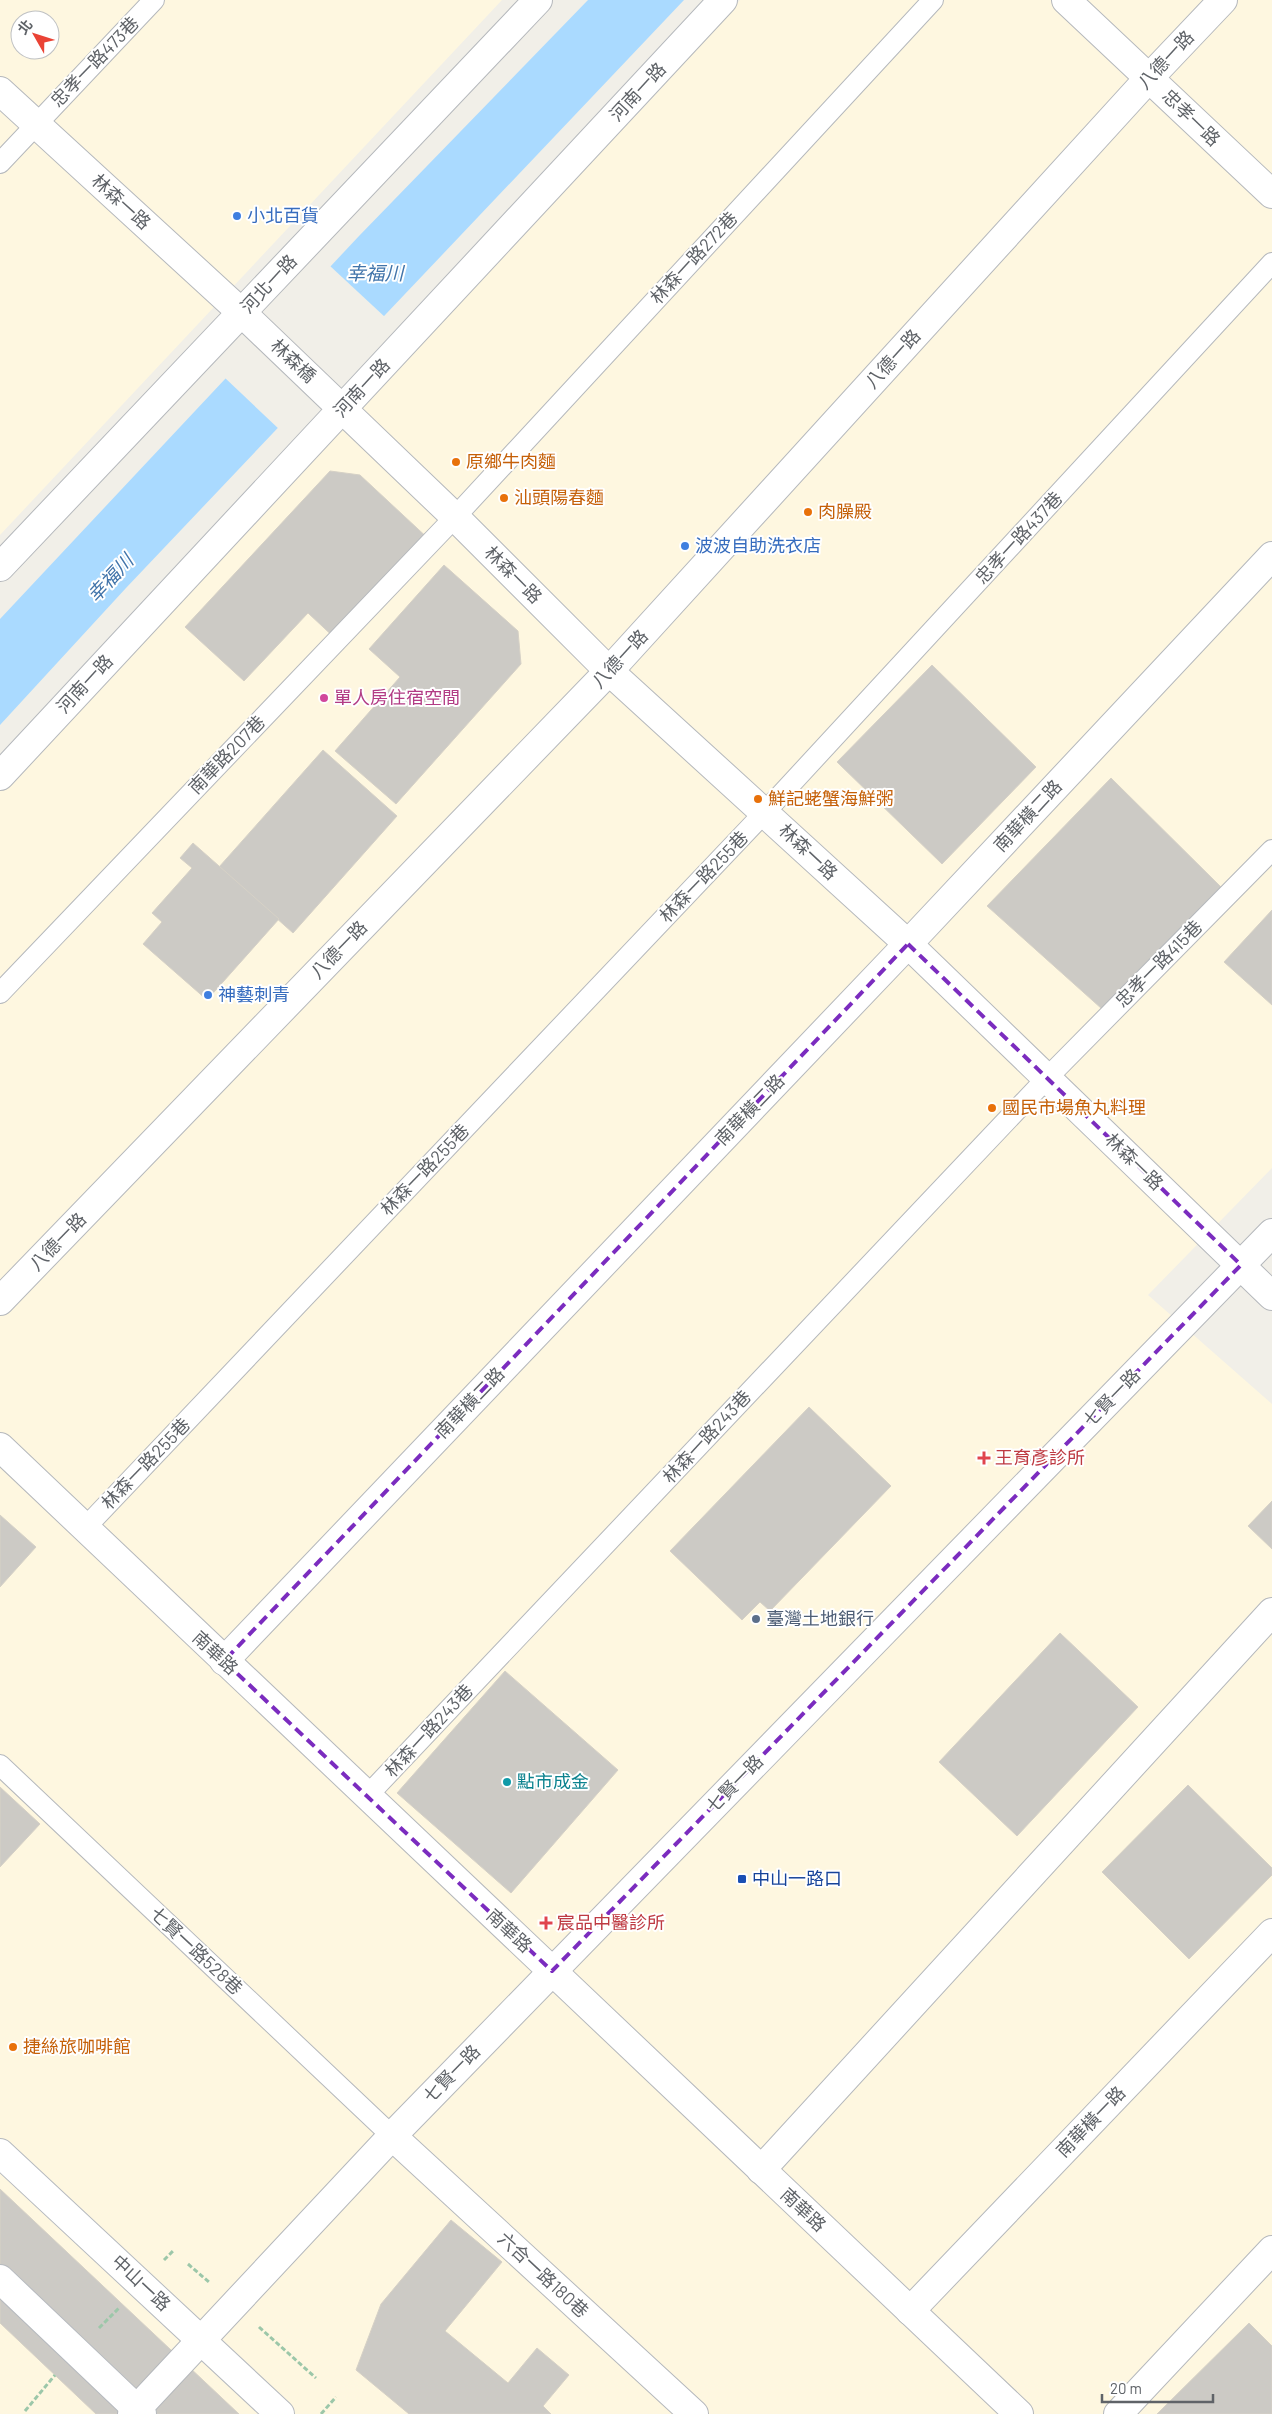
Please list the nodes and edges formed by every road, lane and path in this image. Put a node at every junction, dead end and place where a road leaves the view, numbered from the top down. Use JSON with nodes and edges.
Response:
{"nodes":[{"id":1,"x":154,"y":0,"type":"edge"},
{"id":2,"x":538,"y":0,"type":"edge"},
{"id":3,"x":722,"y":0,"type":"edge"},
{"id":4,"x":933,"y":0,"type":"edge"},
{"id":5,"x":1066,"y":0,"type":"edge"},
{"id":6,"x":1223,"y":0,"type":"edge"},
{"id":7,"x":1149,"y":78,"type":"junction"},
{"id":8,"x":0,"y":91,"type":"edge"},
{"id":9,"x":35,"y":125,"type":"junction"},
{"id":10,"x":0,"y":163,"type":"edge"},
{"id":11,"x":1272,"y":194,"type":"edge"},
{"id":12,"x":1272,"y":263,"type":"edge"},
{"id":13,"x":242,"y":313,"type":"junction"},
{"id":14,"x":343,"y":410,"type":"junction"},
{"id":15,"x":454,"y":517,"type":"junction"},
{"id":16,"x":1272,"y":556,"type":"edge"},
{"id":17,"x":0,"y":567,"type":"edge"},
{"id":18,"x":609,"y":671,"type":"junction"},
{"id":19,"x":0,"y":776,"type":"edge"},
{"id":20,"x":765,"y":812,"type":"junction"},
{"id":21,"x":1272,"y":850,"type":"edge"},
{"id":22,"x":908,"y":944,"type":"junction"},
{"id":23,"x":0,"y":993,"type":"edge"},
{"id":24,"x":1047,"y":1078,"type":"junction"},
{"id":25,"x":1272,"y":1233,"type":"edge"},
{"id":26,"x":1241,"y":1265,"type":"junction"},
{"id":27,"x":1272,"y":1296,"type":"edge"},
{"id":28,"x":0,"y":1301,"type":"edge"},
{"id":29,"x":0,"y":1448,"type":"edge"},
{"id":30,"x":84,"y":1529,"type":"junction"},
{"id":31,"x":1272,"y":1612,"type":"edge"},
{"id":32,"x":224,"y":1661,"type":"junction"},
{"id":33,"x":0,"y":1765,"type":"edge"},
{"id":34,"x":367,"y":1796,"type":"junction"},
{"id":35,"x":1272,"y":1933,"type":"edge"},
{"id":36,"x":552,"y":1971,"type":"junction"},
{"id":37,"x":392,"y":2136,"type":"junction"},
{"id":38,"x":0,"y":2153,"type":"edge"},
{"id":39,"x":761,"y":2170,"type":"junction"},
{"id":40,"x":1272,"y":2250,"type":"edge"},
{"id":41,"x":0,"y":2279,"type":"edge"},
{"id":42,"x":910,"y":2311,"type":"junction"},
{"id":43,"x":201,"y":2339,"type":"junction"},
{"id":44,"x":336,"y":2397,"type":"dead end"},
{"id":45,"x":137,"y":2412,"type":"edge"},
{"id":46,"x":280,"y":2414,"type":"edge"},
{"id":47,"x":321,"y":2414,"type":"edge"},
{"id":48,"x":694,"y":2414,"type":"edge"},
{"id":49,"x":1019,"y":2414,"type":"edge"},
{"id":50,"x":1118,"y":2414,"type":"edge"}],
"edges":[{"from":1,"to":9,"type":"lane","name":"忠孝一路473巷"},
{"from":2,"to":13,"type":"street","name":"河北一路"},
{"from":3,"to":14,"type":"street","name":"河南一路"},
{"from":4,"to":15,"type":"lane","name":"林森一路272巷"},
{"from":5,"to":7,"type":"street","name":"忠孝一路"},
{"from":6,"to":7,"type":"street","name":"八德一路"},
{"from":7,"to":11,"type":"street","name":"忠孝一路"},
{"from":7,"to":18,"type":"street","name":"八德一路"},
{"from":8,"to":9,"type":"street","name":"林森一路"},
{"from":9,"to":10,"type":"lane","name":"忠孝一路473巷"},
{"from":9,"to":13,"type":"street","name":"林森一路"},
{"from":12,"to":20,"type":"lane","name":"忠孝一路437巷"},
{"from":13,"to":14,"type":"street","name":"林森橋"},
{"from":13,"to":17,"type":"street","name":"河北一路"},
{"from":14,"to":15,"type":"street","name":"林森一路"},
{"from":14,"to":19,"type":"street","name":"河南一路"},
{"from":15,"to":18,"type":"street","name":"林森一路"},
{"from":15,"to":23,"type":"lane","name":"南華路207巷"},
{"from":16,"to":22,"type":"street","name":"南華橫二路"},
{"from":18,"to":20,"type":"street","name":"林森一路"},
{"from":18,"to":28,"type":"street","name":"八德一路"},
{"from":20,"to":22,"type":"street","name":"林森一路"},
{"from":20,"to":30,"type":"lane","name":"林森一路255巷"},
{"from":21,"to":24,"type":"lane","name":"忠孝一路415巷"},
{"from":22,"to":24,"type":"street","name":"林森一路"},
{"from":22,"to":32,"type":"street","name":"南華橫二路"},
{"from":24,"to":26,"type":"street","name":"林森一路"},
{"from":24,"to":34,"type":"lane","name":"林森一路243巷"},
{"from":25,"to":26,"type":"street","name":"七賢一路"},
{"from":26,"to":27,"type":"street","name":"林森一路"},
{"from":26,"to":36,"type":"street","name":"七賢一路"},
{"from":29,"to":30,"type":"street","name":"南華路"},
{"from":30,"to":32,"type":"street","name":"南華路"},
{"from":31,"to":39,"type":"street"},
{"from":32,"to":34,"type":"street","name":"南華路"},
{"from":33,"to":37,"type":"lane","name":"七賢一路528巷"},
{"from":34,"to":36,"type":"street","name":"南華路"},
{"from":35,"to":42,"type":"street","name":"南華橫一路"},
{"from":36,"to":37,"type":"street","name":"七賢一路"},
{"from":36,"to":39,"type":"street","name":"南華路"},
{"from":37,"to":43,"type":"street","name":"七賢一路"},
{"from":37,"to":48,"type":"street","name":"六合一路180巷"},
{"from":38,"to":43,"type":"street","name":"中山一路"},
{"from":39,"to":42,"type":"street","name":"南華路"},
{"from":40,"to":50,"type":"street"},
{"from":41,"to":45,"type":"street"},
{"from":42,"to":49,"type":"street","name":"南華路"},
{"from":43,"to":45,"type":"street","name":"七賢一路"},
{"from":43,"to":46,"type":"street","name":"中山一路"},
{"from":44,"to":47,"type":"path"}]}
